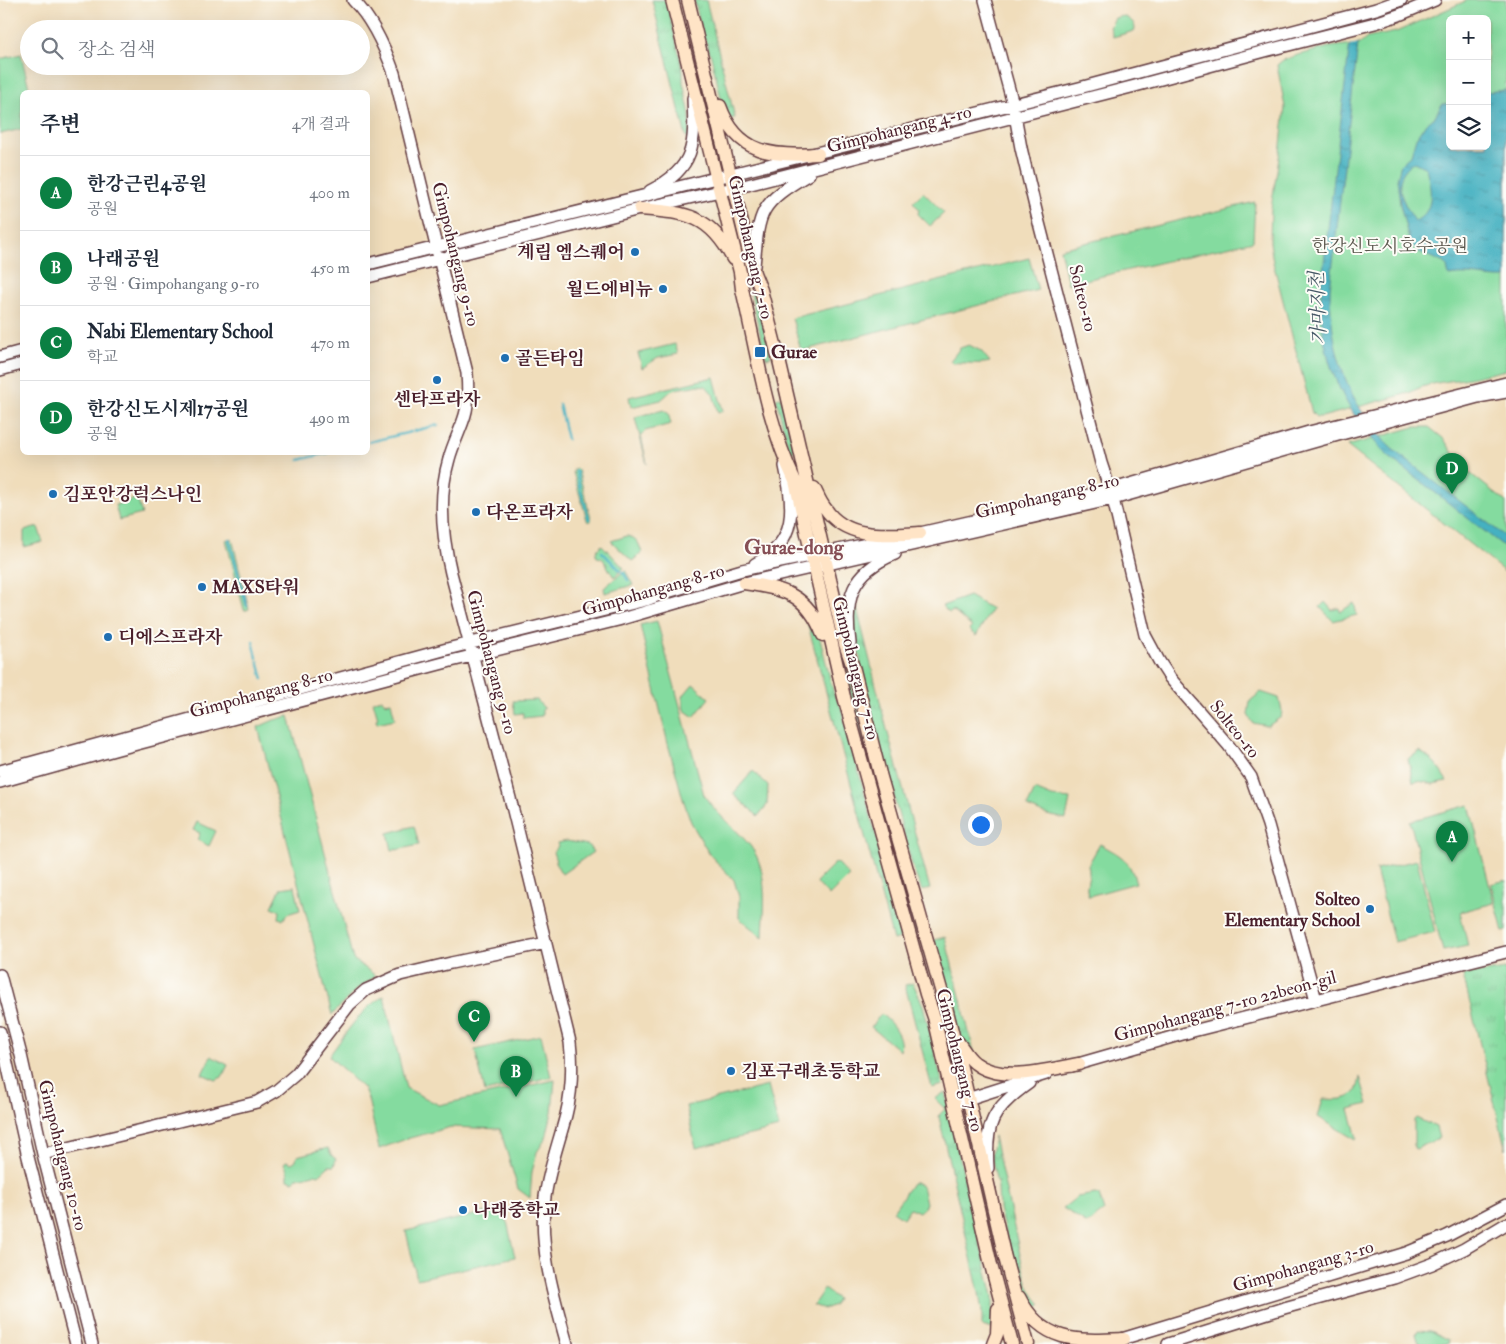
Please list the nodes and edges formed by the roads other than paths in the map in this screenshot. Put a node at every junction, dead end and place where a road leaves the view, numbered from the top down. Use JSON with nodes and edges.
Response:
{"nodes":[{"id":1,"x":353,"y":0,"type":"edge"},
{"id":2,"x":672,"y":0,"type":"edge"},
{"id":3,"x":688,"y":0,"type":"edge"},
{"id":4,"x":986,"y":0,"type":"edge"},
{"id":5,"x":1401,"y":0,"type":"edge"},
{"id":6,"x":1435,"y":0,"type":"edge"},
{"id":7,"x":368,"y":20,"type":"edge"},
{"id":8,"x":370,"y":23,"type":"edge"},
{"id":9,"x":701,"y":55,"type":"junction"},
{"id":10,"x":692,"y":79,"type":"junction"},
{"id":11,"x":1013,"y":104,"type":"junction"},
{"id":12,"x":1016,"y":117,"type":"junction"},
{"id":13,"x":818,"y":154,"type":"junction"},
{"id":14,"x":821,"y":167,"type":"junction"},
{"id":15,"x":730,"y":175,"type":"junction"},
{"id":16,"x":719,"y":185,"type":"junction"},
{"id":17,"x":733,"y":188,"type":"junction"},
{"id":18,"x":637,"y":204,"type":"junction"},
{"id":19,"x":436,"y":247,"type":"junction"},
{"id":20,"x":439,"y":259,"type":"junction"},
{"id":21,"x":370,"y":264,"type":"edge"},
{"id":22,"x":740,"y":272,"type":"junction"},
{"id":23,"x":754,"y":273,"type":"junction"},
{"id":24,"x":370,"y":277,"type":"edge"},
{"id":25,"x":20,"y":352,"type":"edge"},
{"id":26,"x":0,"y":357,"type":"edge"},
{"id":27,"x":20,"y":365,"type":"edge"},
{"id":28,"x":0,"y":370,"type":"edge"},
{"id":29,"x":1506,"y":383,"type":"edge"},
{"id":30,"x":1506,"y":392,"type":"edge"},
{"id":31,"x":1389,"y":416,"type":"junction"},
{"id":32,"x":783,"y":457,"type":"junction"},
{"id":33,"x":803,"y":462,"type":"junction"},
{"id":34,"x":1111,"y":495,"type":"junction"},
{"id":35,"x":922,"y":538,"type":"junction"},
{"id":36,"x":818,"y":560,"type":"junction"},
{"id":37,"x":743,"y":577,"type":"junction"},
{"id":38,"x":470,"y":644,"type":"junction"},
{"id":39,"x":473,"y":656,"type":"junction"},
{"id":40,"x":854,"y":670,"type":"junction"},
{"id":41,"x":844,"y":697,"type":"junction"},
{"id":42,"x":0,"y":771,"type":"edge"},
{"id":43,"x":0,"y":782,"type":"edge"},
{"id":44,"x":546,"y":943,"type":"junction"},
{"id":45,"x":1506,"y":952,"type":"edge"},
{"id":46,"x":0,"y":975,"type":"edge"},
{"id":47,"x":1316,"y":1000,"type":"junction"},
{"id":48,"x":0,"y":1032,"type":"edge"},
{"id":49,"x":952,"y":1034,"type":"junction"},
{"id":50,"x":1079,"y":1064,"type":"junction"},
{"id":51,"x":1037,"y":1077,"type":"junction"},
{"id":52,"x":968,"y":1099,"type":"junction"},
{"id":53,"x":955,"y":1103,"type":"junction"},
{"id":54,"x":43,"y":1154,"type":"junction"},
{"id":55,"x":990,"y":1197,"type":"junction"},
{"id":56,"x":1506,"y":1205,"type":"edge"},
{"id":57,"x":1506,"y":1224,"type":"edge"},
{"id":58,"x":1004,"y":1254,"type":"junction"},
{"id":59,"x":991,"y":1265,"type":"junction"},
{"id":60,"x":1124,"y":1339,"type":"junction"},
{"id":61,"x":76,"y":1344,"type":"edge"},
{"id":62,"x":92,"y":1344,"type":"edge"},
{"id":63,"x":567,"y":1344,"type":"edge"},
{"id":64,"x":993,"y":1344,"type":"edge"},
{"id":65,"x":1012,"y":1344,"type":"edge"},
{"id":66,"x":1028,"y":1344,"type":"edge"},
{"id":67,"x":1104,"y":1344,"type":"edge"},
{"id":68,"x":1168,"y":1344,"type":"edge"}],
"edges":[{"from":1,"to":7,"type":"street","name":"Gimpohangang 9-ro"},
{"from":2,"to":10,"type":"main road","name":"Gimpohangang 7-ro"},
{"from":3,"to":9,"type":"main road","name":"Gimpohangang 7-ro"},
{"from":4,"to":11,"type":"street","name":"Solteo-ro"},
{"from":5,"to":11,"type":"street","name":"Gimpohangang 4-ro"},
{"from":6,"to":12,"type":"street","name":"Gimpohangang 4-ro"},
{"from":8,"to":19,"type":"street","name":"Gimpohangang 9-ro"},
{"from":9,"to":13,"type":"main road"},
{"from":9,"to":15,"type":"main road","name":"Gimpohangang 7-ro"},
{"from":10,"to":16,"type":"main road","name":"Gimpohangang 7-ro"},
{"from":10,"to":18,"type":"street"},
{"from":11,"to":12,"type":"street","name":"Solteo-ro"},
{"from":11,"to":13,"type":"street","name":"Gimpohangang 4-ro"},
{"from":12,"to":14,"type":"street","name":"Gimpohangang 4-ro"},
{"from":12,"to":34,"type":"street","name":"Solteo-ro"},
{"from":13,"to":15,"type":"street","name":"Gimpohangang 4-ro"},
{"from":14,"to":17,"type":"street","name":"Gimpohangang 4-ro"},
{"from":14,"to":23,"type":"street"},
{"from":15,"to":16,"type":"street","name":"Gimpohangang 4-ro"},
{"from":15,"to":17,"type":"main road","name":"Gimpohangang 7-ro"},
{"from":16,"to":17,"type":"street","name":"Gimpohangang 4-ro"},
{"from":16,"to":18,"type":"street","name":"Gimpohangang 4-ro"},
{"from":16,"to":22,"type":"main road","name":"Gimpohangang 7-ro"},
{"from":17,"to":23,"type":"main road","name":"Gimpohangang 7-ro"},
{"from":18,"to":19,"type":"street","name":"Gimpohangang 4-ro"},
{"from":18,"to":20,"type":"street","name":"Gimpohangang 4-ro"},
{"from":18,"to":22,"type":"main road"},
{"from":19,"to":20,"type":"street","name":"Gimpohangang 9-ro"},
{"from":19,"to":21,"type":"street","name":"Gimpohangang 4-ro"},
{"from":20,"to":24,"type":"street","name":"Gimpohangang 4-ro"},
{"from":20,"to":38,"type":"street","name":"Gimpohangang 9-ro"},
{"from":22,"to":32,"type":"main road","name":"Gimpohangang 7-ro"},
{"from":23,"to":33,"type":"main road","name":"Gimpohangang 7-ro"},
{"from":25,"to":26,"type":"street"},
{"from":27,"to":28,"type":"street"},
{"from":29,"to":31,"type":"street"},
{"from":30,"to":31,"type":"street"},
{"from":31,"to":34,"type":"street","name":"Gimpohangang 8-ro"},
{"from":32,"to":36,"type":"main road","name":"Gimpohangang 7-ro"},
{"from":32,"to":37,"type":"street"},
{"from":33,"to":35,"type":"main road"},
{"from":33,"to":36,"type":"main road","name":"Gimpohangang 7-ro"},
{"from":34,"to":35,"type":"street","name":"Gimpohangang 8-ro"},
{"from":34,"to":47,"type":"street","name":"Solteo-ro"},
{"from":35,"to":36,"type":"street","name":"Gimpohangang 8-ro"},
{"from":35,"to":40,"type":"street"},
{"from":36,"to":37,"type":"street","name":"Gimpohangang 8-ro"},
{"from":36,"to":40,"type":"main road","name":"Gimpohangang 7-ro"},
{"from":36,"to":41,"type":"main road","name":"Gimpohangang 7-ro"},
{"from":37,"to":38,"type":"street","name":"Gimpohangang 8-ro"},
{"from":37,"to":39,"type":"street","name":"Gimpohangang 8-ro"},
{"from":37,"to":41,"type":"main road"},
{"from":38,"to":39,"type":"street","name":"Gimpohangang 9-ro"},
{"from":38,"to":42,"type":"street","name":"Gimpohangang 8-ro"},
{"from":39,"to":43,"type":"street","name":"Gimpohangang 8-ro"},
{"from":39,"to":44,"type":"street","name":"Gimpohangang 9-ro"},
{"from":40,"to":49,"type":"main road","name":"Gimpohangang 7-ro"},
{"from":41,"to":53,"type":"main road","name":"Gimpohangang 7-ro"},
{"from":44,"to":54,"type":"street"},
{"from":44,"to":63,"type":"street","name":"Gimpohangang 9-ro"},
{"from":45,"to":47,"type":"street","name":"Gimpohangang 7-ro 22beon-gil"},
{"from":46,"to":54,"type":"street","name":"Gimpohangang 10-ro"},
{"from":47,"to":50,"type":"street","name":"Gimpohangang 7-ro 22beon-gil"},
{"from":48,"to":61,"type":"street","name":"Gimpohangang 10-ro"},
{"from":49,"to":50,"type":"main road"},
{"from":49,"to":52,"type":"main road","name":"Gimpohangang 7-ro"},
{"from":50,"to":51,"type":"street","name":"Gimpohangang 7-ro 22beon-gil"},
{"from":51,"to":52,"type":"street","name":"Gimpohangang 7-ro 22beon-gil"},
{"from":51,"to":55,"type":"street"},
{"from":52,"to":53,"type":"street","name":"Gimpohangang 7-ro 22beon-gil"},
{"from":52,"to":55,"type":"main road","name":"Gimpohangang 7-ro"},
{"from":53,"to":59,"type":"main road","name":"Gimpohangang 7-ro"},
{"from":54,"to":62,"type":"street","name":"Gimpohangang 10-ro"},
{"from":55,"to":58,"type":"main road","name":"Gimpohangang 7-ro"},
{"from":56,"to":60,"type":"street","name":"Gimpohangang 3-ro"},
{"from":57,"to":68,"type":"street","name":"Gimpohangang 3-ro"},
{"from":58,"to":60,"type":"main road"},
{"from":58,"to":66,"type":"main road","name":"Gimpohangang 7-ro"},
{"from":59,"to":64,"type":"main road"},
{"from":59,"to":65,"type":"main road","name":"Gimpohangang 7-ro"},
{"from":60,"to":67,"type":"street","name":"Gimpohangang 3-ro"}]}
